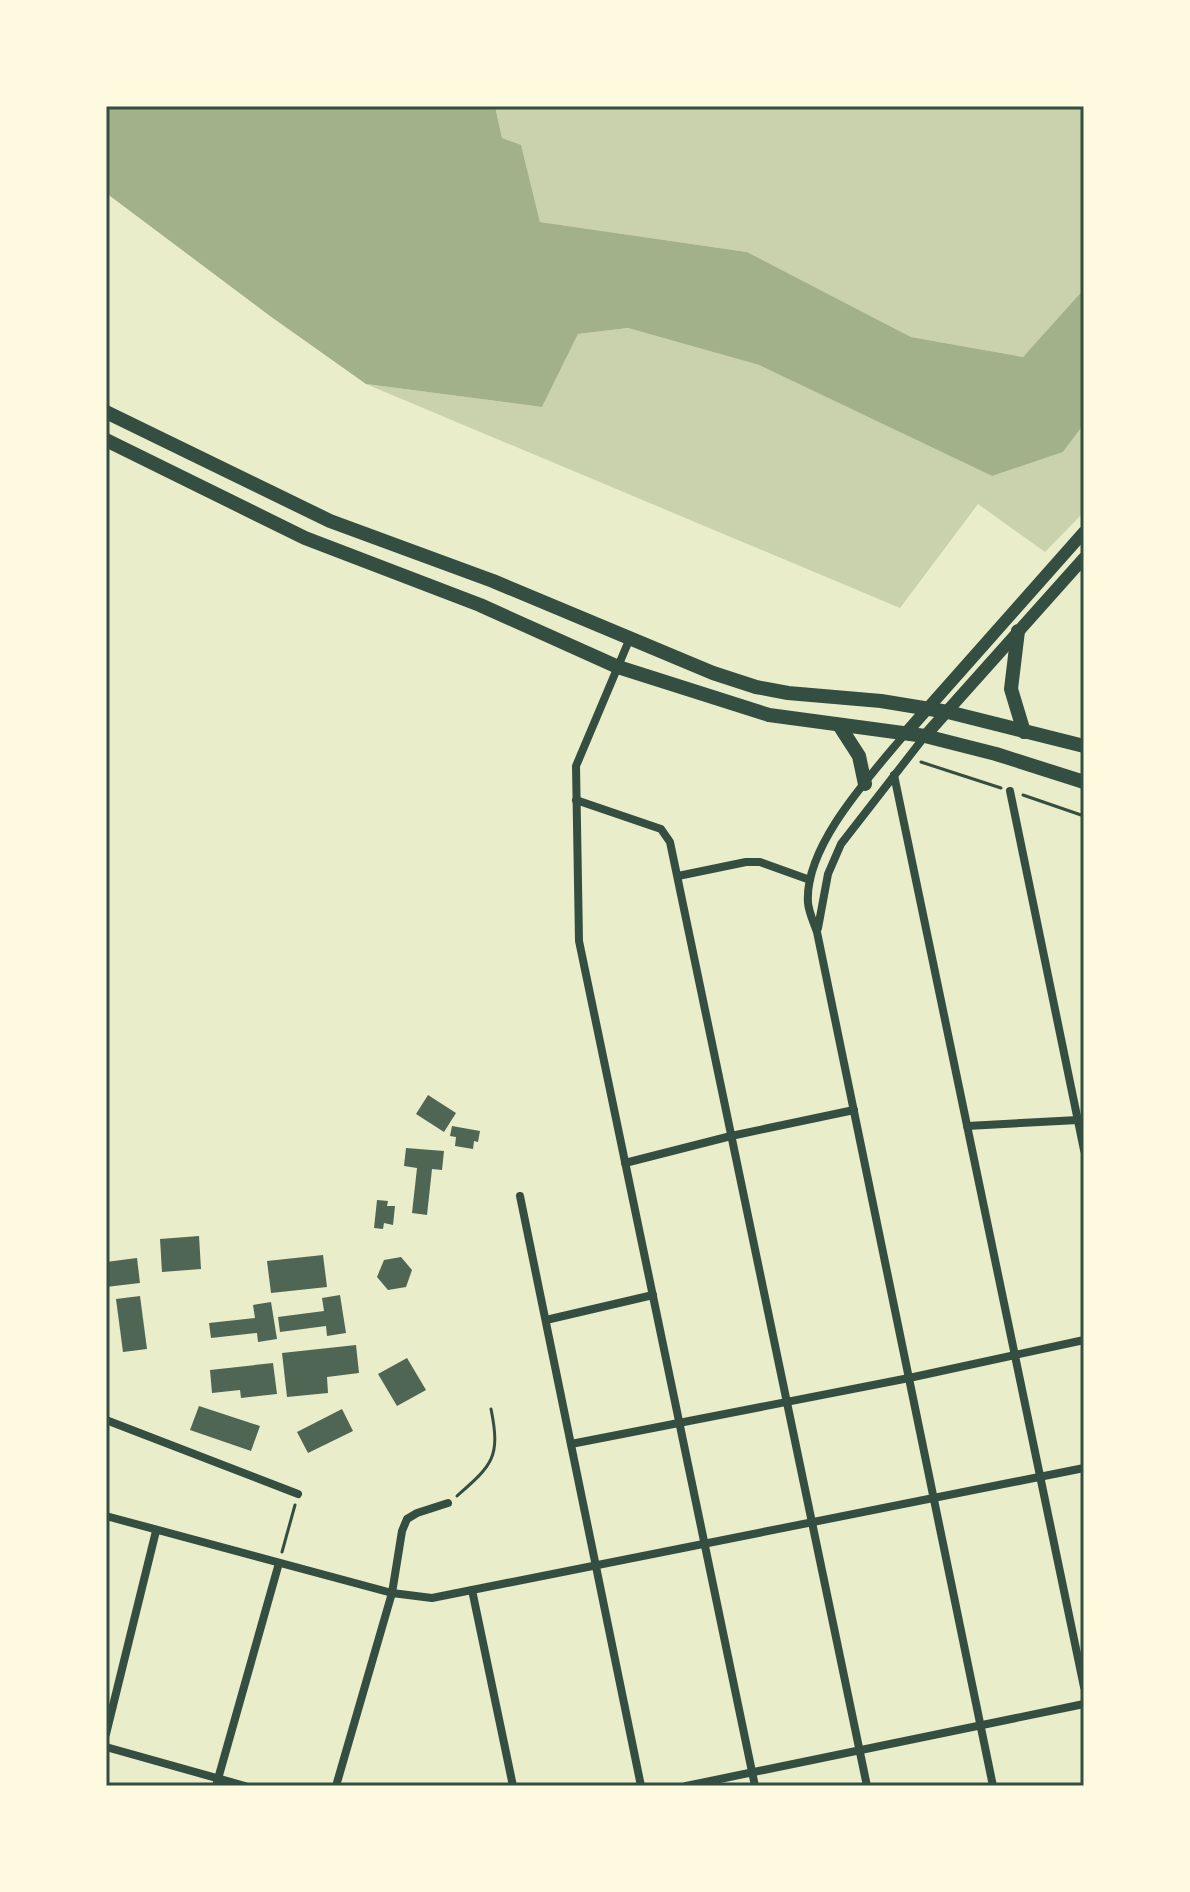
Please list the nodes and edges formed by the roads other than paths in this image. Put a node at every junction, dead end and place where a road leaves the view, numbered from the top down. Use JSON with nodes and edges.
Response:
{"nodes":[{"id":1,"x":106,"y":412,"type":"edge"},
{"id":2,"x":106,"y":440,"type":"edge"},
{"id":3,"x":1084,"y":532,"type":"edge"},
{"id":4,"x":1084,"y":558,"type":"edge"},
{"id":5,"x":437,"y":561,"type":"junction"},
{"id":6,"x":426,"y":584,"type":"junction"},
{"id":7,"x":1018,"y":631,"type":"junction"},
{"id":8,"x":631,"y":637,"type":"junction"},
{"id":9,"x":618,"y":667,"type":"junction"},
{"id":10,"x":925,"y":709,"type":"junction"},
{"id":11,"x":948,"y":712,"type":"junction"},
{"id":12,"x":839,"y":725,"type":"junction"},
{"id":13,"x":1024,"y":732,"type":"junction"},
{"id":14,"x":905,"y":734,"type":"junction"},
{"id":15,"x":925,"y":736,"type":"junction"},
{"id":16,"x":1084,"y":746,"type":"edge"},
{"id":17,"x":894,"y":775,"type":"junction"},
{"id":18,"x":1084,"y":782,"type":"edge"},
{"id":19,"x":865,"y":784,"type":"junction"},
{"id":20,"x":1010,"y":791,"type":"road end"},
{"id":21,"x":576,"y":800,"type":"junction"},
{"id":22,"x":678,"y":876,"type":"junction"},
{"id":23,"x":810,"y":880,"type":"junction"},
{"id":24,"x":817,"y":932,"type":"junction"},
{"id":25,"x":854,"y":1110,"type":"junction"},
{"id":26,"x":1078,"y":1120,"type":"junction"},
{"id":27,"x":967,"y":1126,"type":"junction"},
{"id":28,"x":1082,"y":1135,"type":"edge"},
{"id":29,"x":731,"y":1136,"type":"junction"},
{"id":30,"x":1084,"y":1150,"type":"edge"},
{"id":31,"x":625,"y":1163,"type":"junction"},
{"id":32,"x":520,"y":1196,"type":"dead end"},
{"id":33,"x":653,"y":1295,"type":"junction"},
{"id":34,"x":546,"y":1320,"type":"junction"},
{"id":35,"x":1084,"y":1340,"type":"edge"},
{"id":36,"x":1014,"y":1355,"type":"junction"},
{"id":37,"x":909,"y":1378,"type":"junction"},
{"id":38,"x":787,"y":1402,"type":"junction"},
{"id":39,"x":106,"y":1420,"type":"edge"},
{"id":40,"x":679,"y":1422,"type":"junction"},
{"id":41,"x":571,"y":1444,"type":"junction"},
{"id":42,"x":1084,"y":1468,"type":"edge"},
{"id":43,"x":1040,"y":1477,"type":"junction"},
{"id":44,"x":298,"y":1494,"type":"road end"},
{"id":45,"x":934,"y":1498,"type":"junction"},
{"id":46,"x":448,"y":1503,"type":"road end"},
{"id":47,"x":106,"y":1516,"type":"edge"},
{"id":48,"x":813,"y":1522,"type":"junction"},
{"id":49,"x":156,"y":1531,"type":"junction"},
{"id":50,"x":705,"y":1544,"type":"junction"},
{"id":51,"x":279,"y":1563,"type":"junction"},
{"id":52,"x":596,"y":1566,"type":"junction"},
{"id":53,"x":472,"y":1590,"type":"junction"},
{"id":54,"x":392,"y":1593,"type":"junction"},
{"id":55,"x":1084,"y":1687,"type":"edge"},
{"id":56,"x":1084,"y":1704,"type":"edge"},
{"id":57,"x":981,"y":1725,"type":"junction"},
{"id":58,"x":106,"y":1734,"type":"edge"},
{"id":59,"x":106,"y":1747,"type":"edge"},
{"id":60,"x":859,"y":1750,"type":"junction"},
{"id":61,"x":752,"y":1772,"type":"junction"},
{"id":62,"x":217,"y":1782,"type":"edge"},
{"id":63,"x":245,"y":1786,"type":"edge"},
{"id":64,"x":336,"y":1786,"type":"edge"},
{"id":65,"x":513,"y":1786,"type":"edge"},
{"id":66,"x":641,"y":1786,"type":"edge"},
{"id":67,"x":686,"y":1786,"type":"edge"},
{"id":68,"x":755,"y":1786,"type":"edge"},
{"id":69,"x":867,"y":1786,"type":"edge"},
{"id":70,"x":993,"y":1786,"type":"edge"}],
"edges":[{"from":1,"to":5,"type":"main road"},
{"from":2,"to":6,"type":"main road"},
{"from":3,"to":10,"type":"street"},
{"from":4,"to":7,"type":"street"},
{"from":5,"to":6,"type":"main road"},
{"from":5,"to":8,"type":"main road"},
{"from":6,"to":9,"type":"main road"},
{"from":7,"to":11,"type":"street"},
{"from":7,"to":13,"type":"main road"},
{"from":8,"to":9,"type":"street"},
{"from":8,"to":10,"type":"main road"},
{"from":9,"to":12,"type":"main road"},
{"from":9,"to":21,"type":"street"},
{"from":10,"to":11,"type":"main road"},
{"from":10,"to":14,"type":"street"},
{"from":11,"to":13,"type":"main road"},
{"from":11,"to":15,"type":"street"},
{"from":12,"to":14,"type":"main road"},
{"from":12,"to":19,"type":"main road"},
{"from":13,"to":16,"type":"main road"},
{"from":14,"to":15,"type":"main road"},
{"from":14,"to":19,"type":"street"},
{"from":15,"to":17,"type":"street"},
{"from":15,"to":18,"type":"main road"},
{"from":17,"to":24,"type":"street"},
{"from":17,"to":27,"type":"street"},
{"from":19,"to":23,"type":"street"},
{"from":20,"to":26,"type":"street"},
{"from":21,"to":22,"type":"street"},
{"from":21,"to":31,"type":"street"},
{"from":22,"to":23,"type":"street"},
{"from":22,"to":29,"type":"street"},
{"from":23,"to":24,"type":"street"},
{"from":24,"to":25,"type":"street"},
{"from":25,"to":29,"type":"street"},
{"from":25,"to":37,"type":"street"},
{"from":26,"to":27,"type":"street"},
{"from":26,"to":28,"type":"street"},
{"from":27,"to":36,"type":"street"},
{"from":28,"to":30,"type":"street"},
{"from":29,"to":31,"type":"street"},
{"from":29,"to":38,"type":"street"},
{"from":31,"to":33,"type":"street"},
{"from":32,"to":34,"type":"street"},
{"from":33,"to":34,"type":"street"},
{"from":33,"to":40,"type":"street"},
{"from":34,"to":41,"type":"street"},
{"from":35,"to":36,"type":"street"},
{"from":36,"to":37,"type":"street"},
{"from":36,"to":43,"type":"street"},
{"from":37,"to":38,"type":"street"},
{"from":37,"to":45,"type":"street"},
{"from":38,"to":40,"type":"street"},
{"from":38,"to":48,"type":"street"},
{"from":39,"to":44,"type":"street"},
{"from":40,"to":41,"type":"street"},
{"from":40,"to":50,"type":"street"},
{"from":41,"to":52,"type":"street"},
{"from":42,"to":43,"type":"street"},
{"from":43,"to":45,"type":"street"},
{"from":43,"to":55,"type":"street"},
{"from":45,"to":48,"type":"street"},
{"from":45,"to":57,"type":"street"},
{"from":46,"to":54,"type":"street"},
{"from":47,"to":49,"type":"street"},
{"from":48,"to":50,"type":"street"},
{"from":48,"to":60,"type":"street"},
{"from":49,"to":51,"type":"street"},
{"from":49,"to":58,"type":"street"},
{"from":50,"to":52,"type":"street"},
{"from":50,"to":61,"type":"street"},
{"from":51,"to":54,"type":"street"},
{"from":51,"to":62,"type":"street"},
{"from":52,"to":53,"type":"street"},
{"from":52,"to":66,"type":"street"},
{"from":53,"to":54,"type":"street"},
{"from":53,"to":65,"type":"street"},
{"from":54,"to":64,"type":"street"},
{"from":56,"to":57,"type":"street"},
{"from":57,"to":60,"type":"street"},
{"from":57,"to":70,"type":"street"},
{"from":59,"to":62,"type":"street"},
{"from":60,"to":61,"type":"street"},
{"from":60,"to":69,"type":"street"},
{"from":61,"to":67,"type":"street"},
{"from":61,"to":68,"type":"street"},
{"from":62,"to":63,"type":"street"}]}
